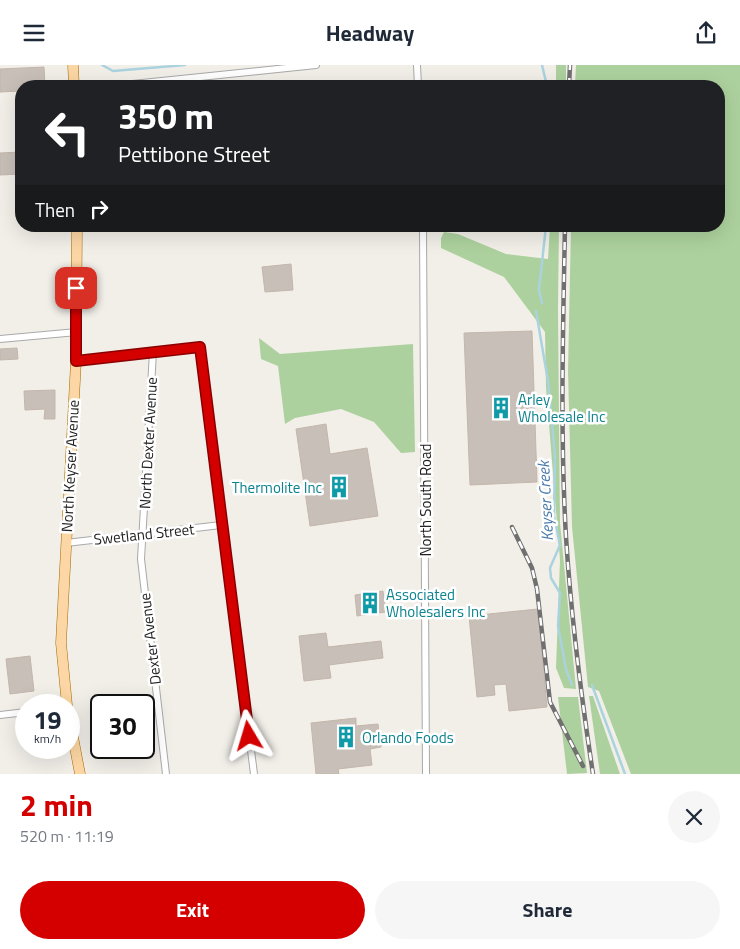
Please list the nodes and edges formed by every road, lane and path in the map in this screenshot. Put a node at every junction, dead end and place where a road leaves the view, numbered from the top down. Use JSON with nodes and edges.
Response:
{"nodes":[{"id":1,"x":73,"y":65,"type":"edge"},
{"id":2,"x":316,"y":65,"type":"edge"},
{"id":3,"x":417,"y":65,"type":"edge"},
{"id":4,"x":74,"y":80,"type":"edge"},
{"id":5,"x":171,"y":80,"type":"edge"},
{"id":6,"x":418,"y":80,"type":"edge"},
{"id":7,"x":77,"y":232,"type":"edge"},
{"id":8,"x":423,"y":232,"type":"edge"},
{"id":9,"x":77,"y":332,"type":"junction"},
{"id":10,"x":0,"y":339,"type":"edge"},
{"id":11,"x":153,"y":352,"type":"junction"},
{"id":12,"x":76,"y":361,"type":"junction"},
{"id":13,"x":221,"y":525,"type":"junction"},
{"id":14,"x":143,"y":533,"type":"junction"},
{"id":15,"x":66,"y":543,"type":"junction"},
{"id":16,"x":66,"y":694,"type":"edge"},
{"id":17,"x":15,"y":713,"type":"edge"},
{"id":18,"x":0,"y":715,"type":"edge"},
{"id":19,"x":77,"y":759,"type":"edge"},
{"id":20,"x":80,"y":774,"type":"edge"},
{"id":21,"x":166,"y":774,"type":"edge"},
{"id":22,"x":254,"y":774,"type":"edge"},
{"id":23,"x":426,"y":774,"type":"edge"}],
"edges":[{"from":1,"to":4,"type":"main road"},
{"from":2,"to":5,"type":"street"},
{"from":3,"to":6,"type":"street"},
{"from":7,"to":9,"type":"main road","name":"North Keyser Avenue"},
{"from":8,"to":23,"type":"street","name":"North South Road"},
{"from":9,"to":10,"type":"street"},
{"from":9,"to":12,"type":"main road","name":"North Keyser Avenue"},
{"from":11,"to":12,"type":"street"},
{"from":11,"to":13,"type":"street"},
{"from":11,"to":14,"type":"street","name":"North Dexter Avenue"},
{"from":12,"to":15,"type":"main road","name":"North Keyser Avenue"},
{"from":13,"to":14,"type":"street","name":"Swetland Street"},
{"from":13,"to":22,"type":"street"},
{"from":14,"to":15,"type":"street","name":"Swetland Street"},
{"from":14,"to":21,"type":"street","name":"Dexter Avenue"},
{"from":15,"to":16,"type":"main road","name":"North Keyser Avenue"},
{"from":17,"to":18,"type":"street"},
{"from":19,"to":20,"type":"main road"}]}
